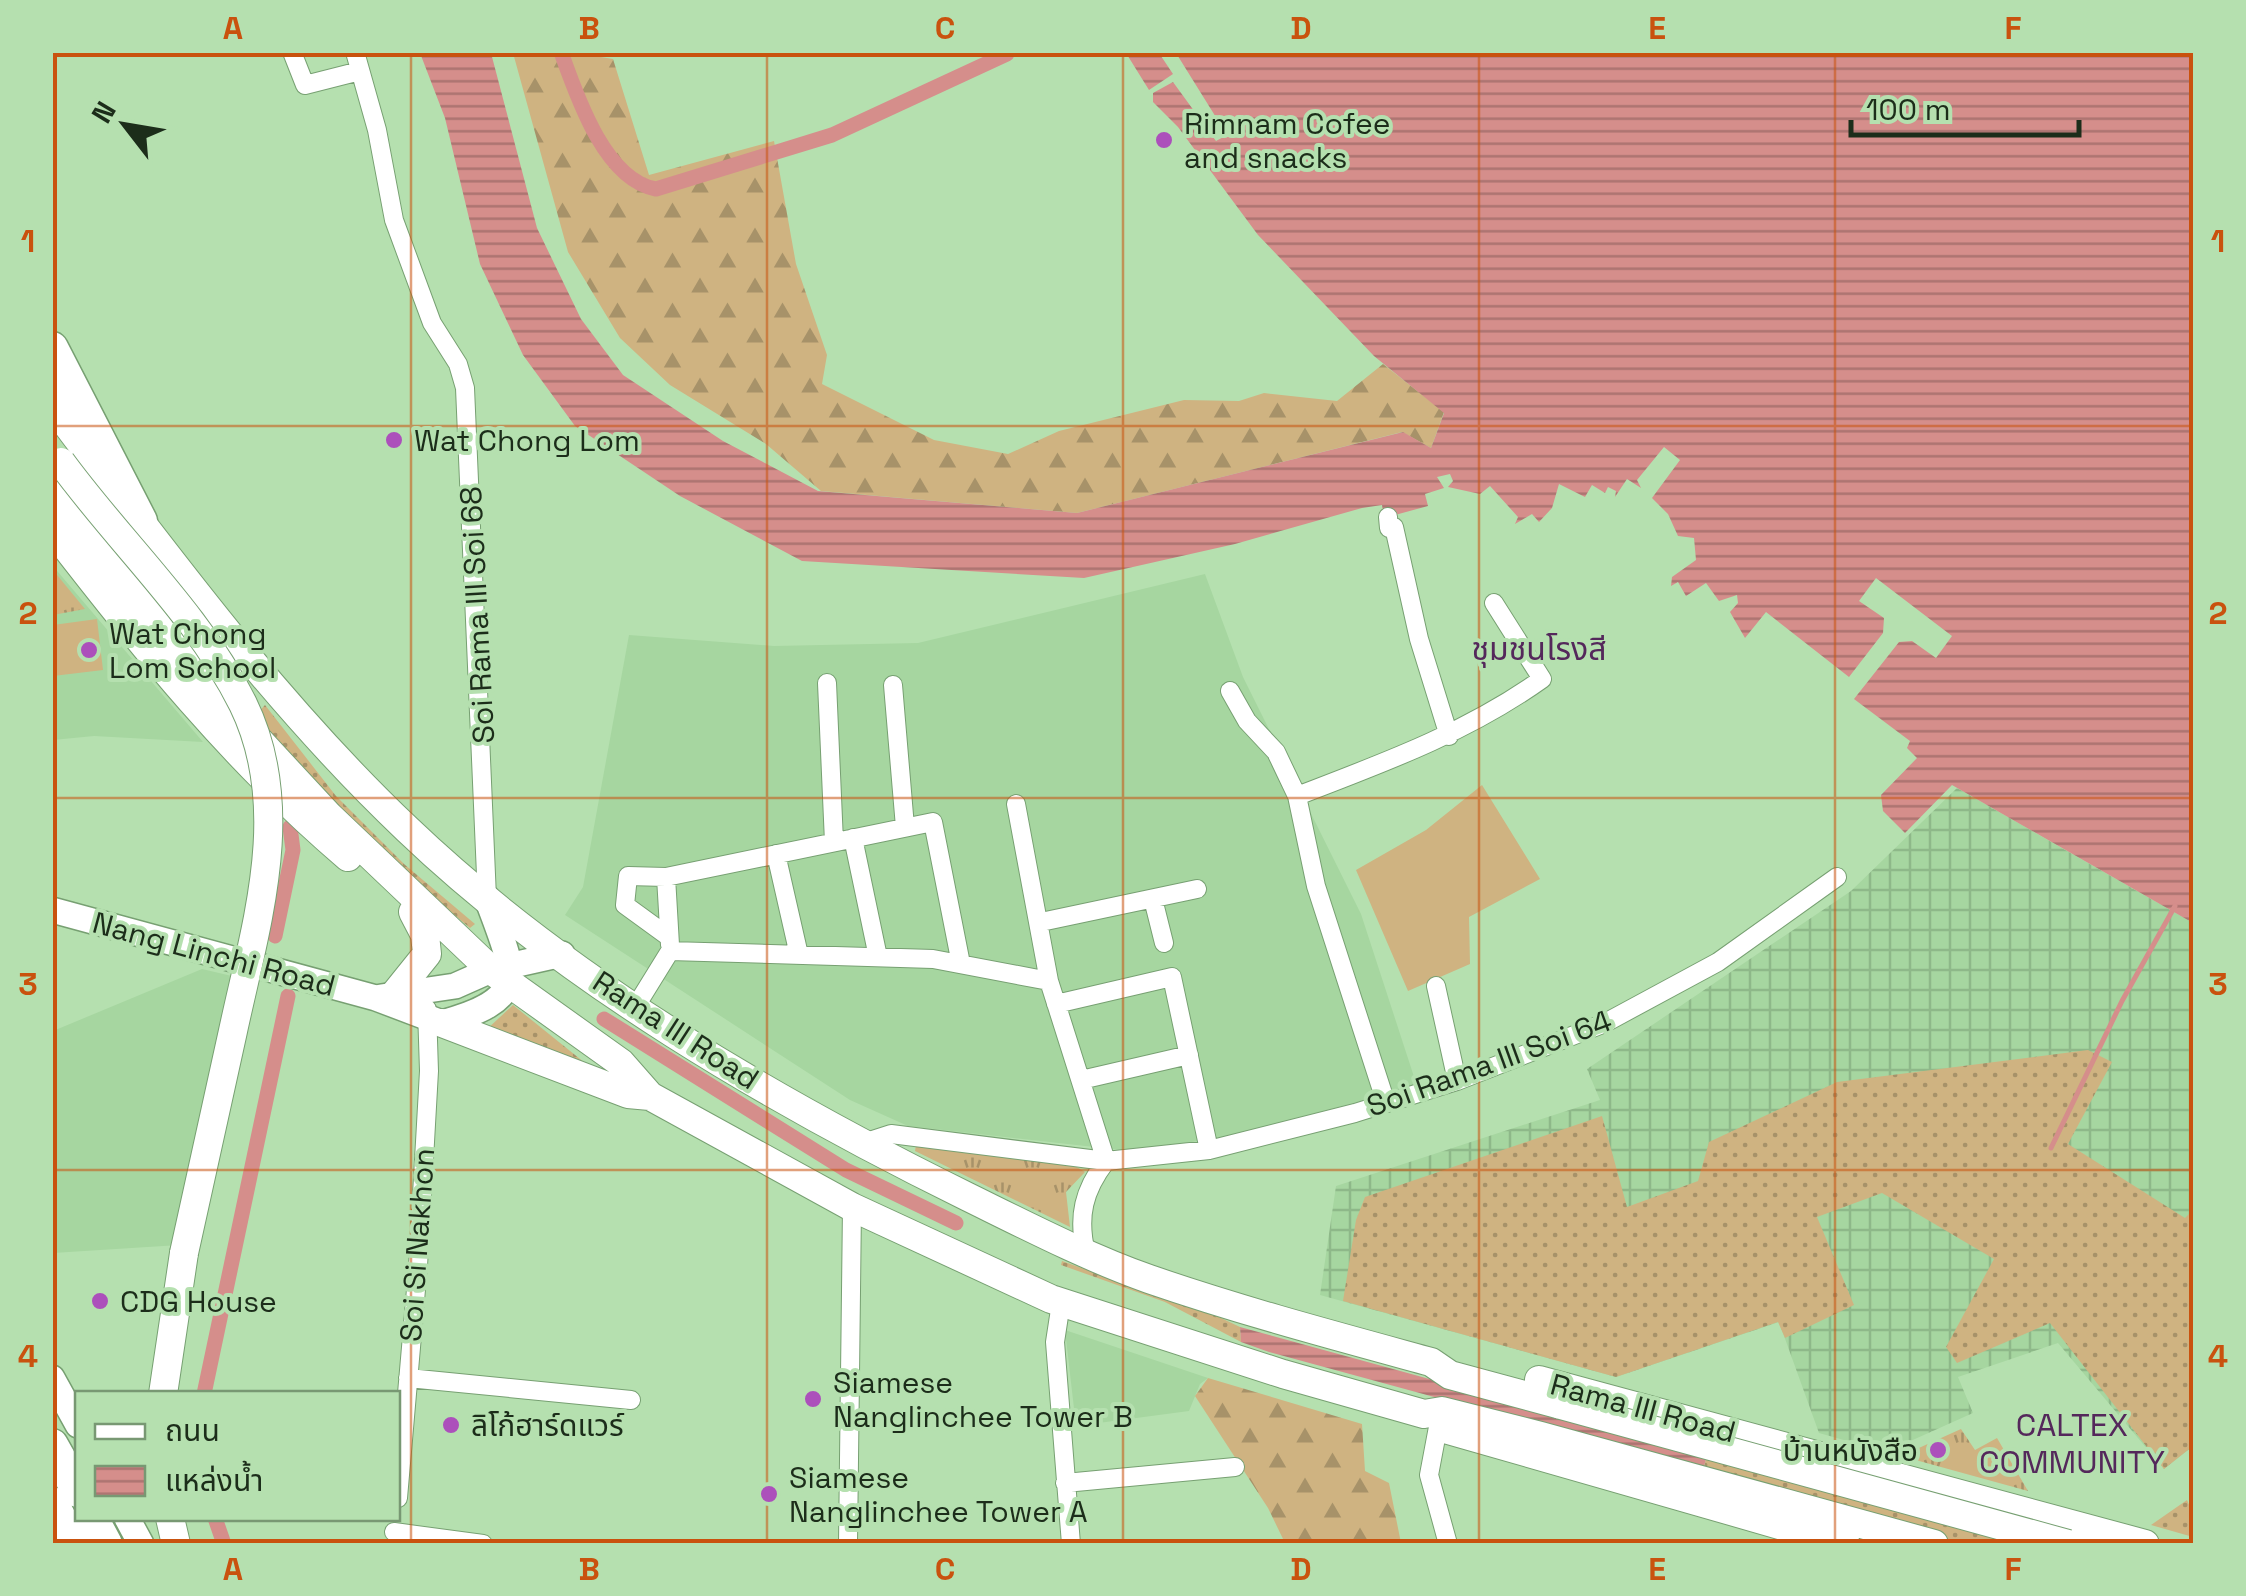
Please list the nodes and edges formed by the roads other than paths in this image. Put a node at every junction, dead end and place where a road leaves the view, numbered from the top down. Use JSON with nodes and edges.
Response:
{"nodes":[{"id":1,"x":292,"y":52,"type":"edge"},
{"id":2,"x":357,"y":62,"type":"edge"},
{"id":3,"x":52,"y":348,"type":"edge"},
{"id":4,"x":52,"y":389,"type":"edge"},
{"id":5,"x":52,"y":405,"type":"edge"},
{"id":6,"x":89,"y":453,"type":"junction"},
{"id":7,"x":57,"y":456,"type":"edge"},
{"id":8,"x":52,"y":490,"type":"edge"},
{"id":9,"x":52,"y":512,"type":"edge"},
{"id":10,"x":1388,"y":517,"type":"dead end"},
{"id":11,"x":141,"y":522,"type":"junction"},
{"id":12,"x":52,"y":529,"type":"edge"},
{"id":13,"x":75,"y":558,"type":"junction"},
{"id":14,"x":1494,"y":603,"type":"dead end"},
{"id":15,"x":258,"y":666,"type":"junction"},
{"id":16,"x":827,"y":682,"type":"dead end"},
{"id":17,"x":893,"y":685,"type":"dead end"},
{"id":18,"x":1230,"y":692,"type":"dead end"},
{"id":19,"x":228,"y":709,"type":"junction"},
{"id":20,"x":1449,"y":736,"type":"junction"},
{"id":21,"x":1297,"y":796,"type":"junction"},
{"id":22,"x":1016,"y":804,"type":"dead end"},
{"id":23,"x":905,"y":828,"type":"junction"},
{"id":24,"x":853,"y":838,"type":"junction"},
{"id":25,"x":834,"y":842,"type":"junction"},
{"id":26,"x":776,"y":854,"type":"junction"},
{"id":27,"x":666,"y":877,"type":"junction"},
{"id":28,"x":1837,"y":877,"type":"dead end"},
{"id":29,"x":1197,"y":889,"type":"dead end"},
{"id":30,"x":487,"y":898,"type":"junction"},
{"id":31,"x":1153,"y":899,"type":"junction"},
{"id":32,"x":52,"y":910,"type":"edge"},
{"id":33,"x":413,"y":912,"type":"junction"},
{"id":34,"x":1041,"y":922,"type":"junction"},
{"id":35,"x":441,"y":925,"type":"junction"},
{"id":36,"x":1164,"y":942,"type":"dead end"},
{"id":37,"x":670,"y":944,"type":"junction"},
{"id":38,"x":562,"y":954,"type":"junction"},
{"id":39,"x":799,"y":955,"type":"junction"},
{"id":40,"x":878,"y":957,"type":"junction"},
{"id":41,"x":961,"y":964,"type":"junction"},
{"id":42,"x":504,"y":973,"type":"junction"},
{"id":43,"x":1049,"y":981,"type":"junction"},
{"id":44,"x":1436,"y":986,"type":"dead end"},
{"id":45,"x":385,"y":996,"type":"junction"},
{"id":46,"x":1056,"y":1004,"type":"junction"},
{"id":47,"x":636,"y":1006,"type":"junction"},
{"id":48,"x":432,"y":1011,"type":"junction"},
{"id":49,"x":1189,"y":1055,"type":"junction"},
{"id":50,"x":1080,"y":1080,"type":"junction"},
{"id":51,"x":1457,"y":1081,"type":"junction"},
{"id":52,"x":650,"y":1096,"type":"junction"},
{"id":53,"x":1386,"y":1103,"type":"junction"},
{"id":54,"x":860,"y":1144,"type":"junction"},
{"id":55,"x":1208,"y":1150,"type":"junction"},
{"id":56,"x":1106,"y":1160,"type":"junction"},
{"id":57,"x":852,"y":1207,"type":"junction"},
{"id":58,"x":1086,"y":1252,"type":"junction"},
{"id":59,"x":1061,"y":1302,"type":"junction"},
{"id":60,"x":1430,"y":1362,"type":"junction"},
{"id":61,"x":52,"y":1378,"type":"edge"},
{"id":62,"x":408,"y":1378,"type":"junction"},
{"id":63,"x":163,"y":1391,"type":"edge"},
{"id":64,"x":631,"y":1400,"type":"dead end"},
{"id":65,"x":75,"y":1420,"type":"edge"},
{"id":66,"x":1431,"y":1420,"type":"junction"},
{"id":67,"x":52,"y":1445,"type":"edge"},
{"id":68,"x":1235,"y":1467,"type":"dead end"},
{"id":69,"x":400,"y":1474,"type":"edge"},
{"id":70,"x":1065,"y":1483,"type":"junction"},
{"id":71,"x":75,"y":1486,"type":"edge"},
{"id":72,"x":52,"y":1503,"type":"edge"},
{"id":73,"x":2012,"y":1508,"type":"junction"},
{"id":74,"x":94,"y":1521,"type":"edge"},
{"id":75,"x":130,"y":1521,"type":"edge"},
{"id":76,"x":395,"y":1532,"type":"edge"},
{"id":77,"x":2101,"y":1536,"type":"edge"},
{"id":78,"x":74,"y":1544,"type":"edge"},
{"id":79,"x":106,"y":1544,"type":"edge"},
{"id":80,"x":141,"y":1544,"type":"edge"},
{"id":81,"x":483,"y":1544,"type":"edge"},
{"id":82,"x":848,"y":1544,"type":"edge"},
{"id":83,"x":1071,"y":1544,"type":"edge"},
{"id":84,"x":1448,"y":1544,"type":"edge"},
{"id":85,"x":1846,"y":1544,"type":"edge"},
{"id":86,"x":1934,"y":1544,"type":"edge"},
{"id":87,"x":2026,"y":1544,"type":"edge"},
{"id":88,"x":2068,"y":1544,"type":"edge"},
{"id":89,"x":2145,"y":1544,"type":"edge"}],
"edges":[{"from":1,"to":2,"type":"street"},
{"from":2,"to":30,"type":"street","name":"Soi Rama III Soi 68"},
{"from":3,"to":11,"type":"highway"},
{"from":4,"to":6,"type":"main road","name":"Rama III Road"},
{"from":5,"to":6,"type":"main road","name":"Rama III Road"},
{"from":6,"to":11,"type":"main road","name":"Rama III Road"},
{"from":7,"to":63,"type":"main road","bridge":true},
{"from":8,"to":19,"type":"main road","name":"Rama III Road"},
{"from":9,"to":13,"type":"main road"},
{"from":10,"to":20,"type":"street"},
{"from":11,"to":15,"type":"main road","name":"Rama III Road"},
{"from":12,"to":13,"type":"main road","name":"Rama III Road"},
{"from":13,"to":33,"type":"main road","name":"Rama III Road"},
{"from":14,"to":20,"type":"street"},
{"from":15,"to":19,"type":"main road"},
{"from":15,"to":30,"type":"main road","name":"Rama III Road"},
{"from":16,"to":25,"type":"street"},
{"from":17,"to":23,"type":"street"},
{"from":18,"to":21,"type":"street"},
{"from":19,"to":35,"type":"main road","name":"Rama III Road"},
{"from":20,"to":21,"type":"street"},
{"from":21,"to":53,"type":"street"},
{"from":22,"to":34,"type":"street"},
{"from":23,"to":24,"type":"street"},
{"from":23,"to":41,"type":"street"},
{"from":24,"to":25,"type":"street"},
{"from":24,"to":40,"type":"street"},
{"from":25,"to":26,"type":"street"},
{"from":26,"to":27,"type":"street"},
{"from":26,"to":39,"type":"street"},
{"from":27,"to":37,"type":"street"},
{"from":27,"to":37,"type":"street"},
{"from":28,"to":51,"type":"street","name":"Soi Rama III Soi 64"},
{"from":29,"to":31,"type":"street"},
{"from":30,"to":38,"type":"main road","name":"Rama III Road"},
{"from":30,"to":42,"type":"main road"},
{"from":31,"to":34,"type":"street"},
{"from":31,"to":36,"type":"street"},
{"from":32,"to":45,"type":"main road","name":"Nang Linchi Road"},
{"from":33,"to":35,"type":"main road","name":"Rama III Road"},
{"from":33,"to":45,"type":"main road"},
{"from":34,"to":43,"type":"street"},
{"from":35,"to":42,"type":"main road","name":"Rama III Road"},
{"from":37,"to":39,"type":"street"},
{"from":37,"to":47,"type":"street"},
{"from":38,"to":42,"type":"main road","name":"Nang Linchi Road"},
{"from":38,"to":47,"type":"main road","name":"Rama III Road"},
{"from":39,"to":40,"type":"street"},
{"from":40,"to":41,"type":"street"},
{"from":41,"to":43,"type":"street"},
{"from":42,"to":48,"type":"main road","name":"Nang Linchi Road"},
{"from":42,"to":52,"type":"main road","name":"Rama III Road"},
{"from":43,"to":46,"type":"street"},
{"from":44,"to":51,"type":"street"},
{"from":45,"to":48,"type":"main road","name":"Nang Linchi Road"},
{"from":46,"to":49,"type":"street"},
{"from":46,"to":50,"type":"street"},
{"from":47,"to":54,"type":"main road","name":"Rama III Road"},
{"from":48,"to":52,"type":"main road"},
{"from":48,"to":62,"type":"street","name":"Soi Si Nakhon"},
{"from":49,"to":50,"type":"street"},
{"from":49,"to":55,"type":"street"},
{"from":50,"to":56,"type":"street"},
{"from":51,"to":53,"type":"street","name":"Soi Rama III Soi 64"},
{"from":52,"to":57,"type":"main road","name":"Rama III Road"},
{"from":53,"to":55,"type":"street","name":"Soi Rama III Soi 64"},
{"from":54,"to":56,"type":"street","name":"Soi Rama III Soi 64"},
{"from":54,"to":58,"type":"main road","name":"Rama III Road"},
{"from":55,"to":56,"type":"street","name":"Soi Rama III Soi 64"},
{"from":56,"to":58,"type":"street"},
{"from":57,"to":59,"type":"main road","name":"Rama III Road"},
{"from":57,"to":82,"type":"street"},
{"from":58,"to":60,"type":"main road","name":"Rama III Road"},
{"from":59,"to":66,"type":"main road","name":"Rama III Road"},
{"from":59,"to":70,"type":"street"},
{"from":60,"to":73,"type":"main road","name":"Rama III Road"},
{"from":60,"to":88,"type":"main road","name":"Rama III Road","bridge":true},
{"from":61,"to":65,"type":"main road"},
{"from":62,"to":64,"type":"street"},
{"from":62,"to":69,"type":"street","name":"Soi Si Nakhon"},
{"from":66,"to":84,"type":"street"},
{"from":66,"to":85,"type":"main road","name":"Rama III Road"},
{"from":66,"to":86,"type":"main road","name":"Rama III Road"},
{"from":67,"to":71,"type":"highway"},
{"from":68,"to":70,"type":"street"},
{"from":70,"to":83,"type":"street"},
{"from":72,"to":78,"type":"highway"},
{"from":73,"to":77,"type":"main road","name":"Rama III Road"},
{"from":73,"to":87,"type":"main road"},
{"from":74,"to":79,"type":"highway"},
{"from":75,"to":80,"type":"main road"},
{"from":76,"to":81,"type":"street"},
{"from":77,"to":89,"type":"main road","name":"Rama III Road"}]}
